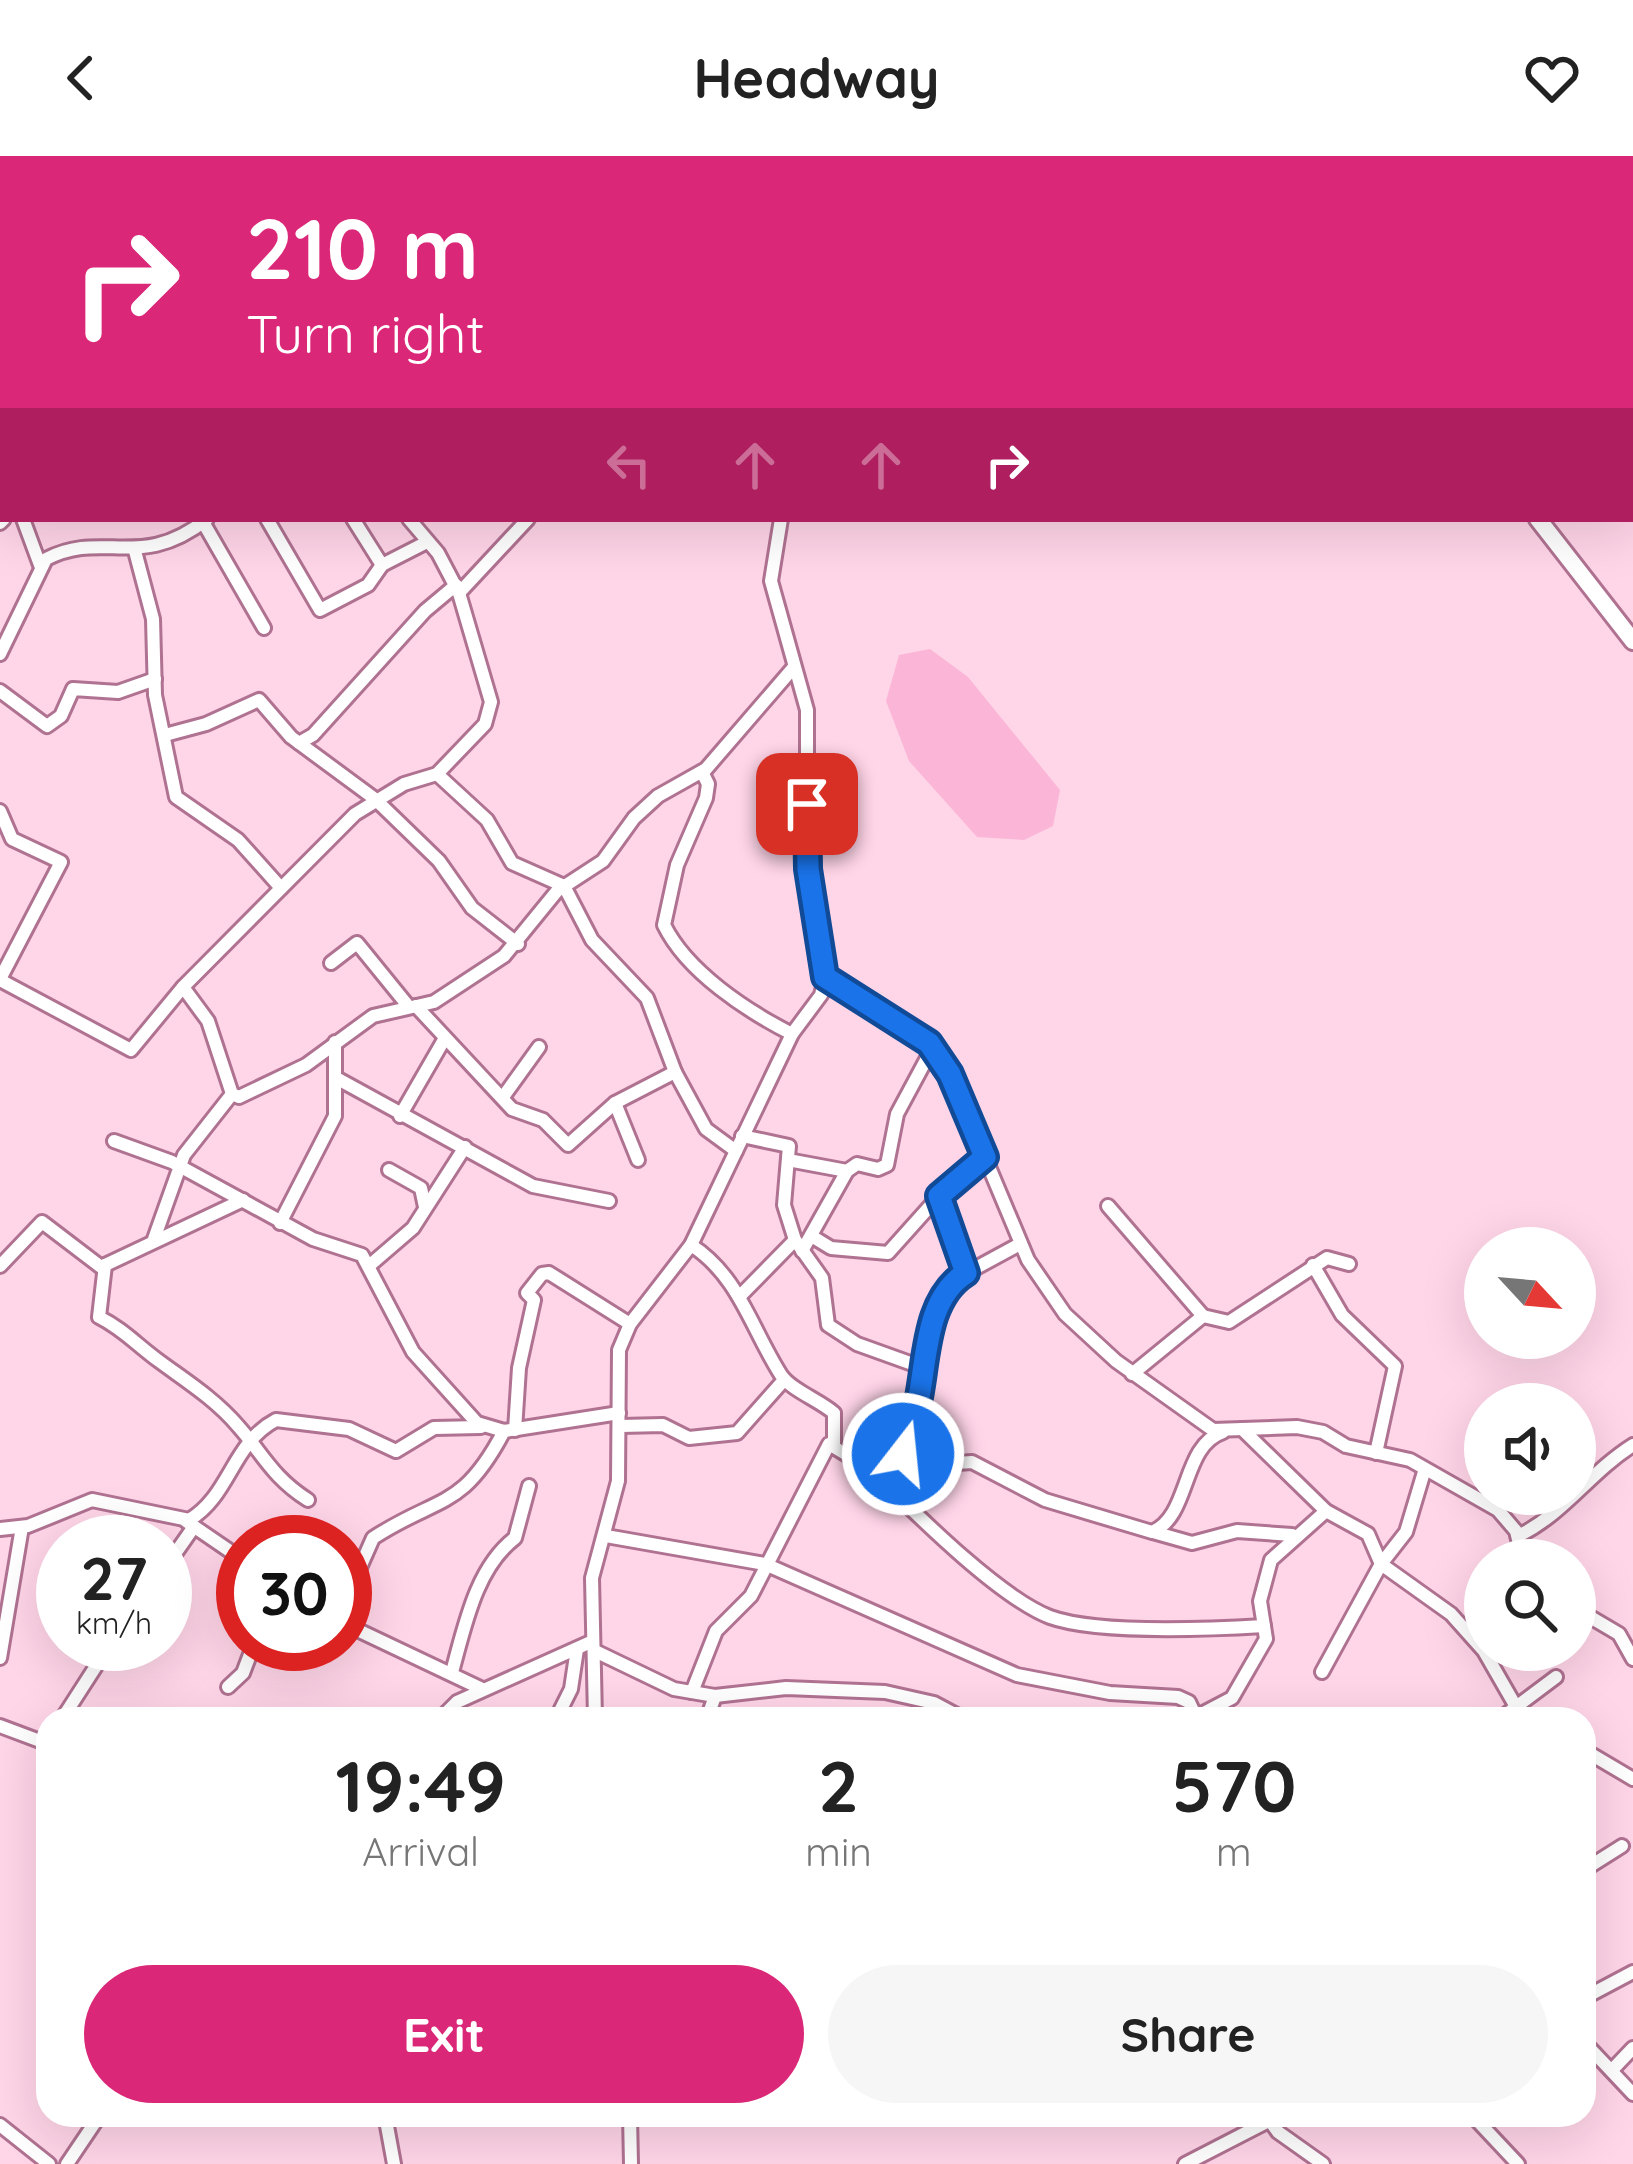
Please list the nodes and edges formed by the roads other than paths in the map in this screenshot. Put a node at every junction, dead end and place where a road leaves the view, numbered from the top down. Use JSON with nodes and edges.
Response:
{"nodes":[{"id":1,"x":24,"y":522,"type":"edge"},
{"id":2,"x":202,"y":522,"type":"edge"},
{"id":3,"x":206,"y":522,"type":"edge"},
{"id":4,"x":269,"y":522,"type":"edge"},
{"id":5,"x":355,"y":522,"type":"edge"},
{"id":6,"x":411,"y":522,"type":"edge"},
{"id":7,"x":525,"y":522,"type":"edge"},
{"id":8,"x":781,"y":522,"type":"edge"},
{"id":9,"x":1540,"y":522,"type":"edge"},
{"id":10,"x":427,"y":542,"type":"junction"},
{"id":11,"x":136,"y":551,"type":"junction"},
{"id":12,"x":40,"y":565,"type":"junction"},
{"id":13,"x":382,"y":565,"type":"junction"},
{"id":14,"x":457,"y":589,"type":"junction"},
{"id":15,"x":264,"y":628,"type":"dead end"},
{"id":16,"x":1633,"y":641,"type":"edge"},
{"id":17,"x":1,"y":648,"type":"edge"},
{"id":18,"x":794,"y":667,"type":"junction"},
{"id":19,"x":155,"y":679,"type":"junction"},
{"id":20,"x":0,"y":692,"type":"edge"},
{"id":21,"x":165,"y":735,"type":"junction"},
{"id":22,"x":299,"y":742,"type":"junction"},
{"id":23,"x":702,"y":772,"type":"junction"},
{"id":24,"x":437,"y":774,"type":"junction"},
{"id":25,"x":374,"y":799,"type":"junction"},
{"id":26,"x":0,"y":811,"type":"edge"},
{"id":27,"x":564,"y":886,"type":"junction"},
{"id":28,"x":280,"y":888,"type":"junction"},
{"id":29,"x":518,"y":944,"type":"junction"},
{"id":30,"x":331,"y":964,"type":"dead end"},
{"id":31,"x":825,"y":977,"type":"junction"},
{"id":32,"x":0,"y":980,"type":"edge"},
{"id":33,"x":182,"y":987,"type":"junction"},
{"id":34,"x":413,"y":1006,"type":"junction"},
{"id":35,"x":792,"y":1034,"type":"junction"},
{"id":36,"x":445,"y":1038,"type":"junction"},
{"id":37,"x":334,"y":1042,"type":"junction"},
{"id":38,"x":539,"y":1047,"type":"dead end"},
{"id":39,"x":933,"y":1048,"type":"junction"},
{"id":40,"x":674,"y":1072,"type":"junction"},
{"id":41,"x":338,"y":1079,"type":"junction"},
{"id":42,"x":232,"y":1094,"type":"junction"},
{"id":43,"x":502,"y":1097,"type":"junction"},
{"id":44,"x":615,"y":1102,"type":"junction"},
{"id":45,"x":400,"y":1115,"type":"junction"},
{"id":46,"x":742,"y":1136,"type":"junction"},
{"id":47,"x":114,"y":1142,"type":"dead end"},
{"id":48,"x":465,"y":1147,"type":"junction"},
{"id":49,"x":736,"y":1151,"type":"junction"},
{"id":50,"x":985,"y":1157,"type":"junction"},
{"id":51,"x":638,"y":1160,"type":"dead end"},
{"id":52,"x":788,"y":1160,"type":"junction"},
{"id":53,"x":178,"y":1166,"type":"junction"},
{"id":54,"x":389,"y":1170,"type":"dead end"},
{"id":55,"x":847,"y":1172,"type":"junction"},
{"id":56,"x":939,"y":1196,"type":"junction"},
{"id":57,"x":243,"y":1200,"type":"junction"},
{"id":58,"x":609,"y":1201,"type":"dead end"},
{"id":59,"x":1108,"y":1206,"type":"dead end"},
{"id":60,"x":425,"y":1208,"type":"junction"},
{"id":61,"x":280,"y":1222,"type":"junction"},
{"id":62,"x":813,"y":1237,"type":"junction"},
{"id":63,"x":154,"y":1239,"type":"junction"},
{"id":64,"x":1020,"y":1244,"type":"junction"},
{"id":65,"x":691,"y":1245,"type":"junction"},
{"id":66,"x":799,"y":1245,"type":"junction"},
{"id":67,"x":1,"y":1264,"type":"edge"},
{"id":68,"x":370,"y":1264,"type":"junction"},
{"id":69,"x":1349,"y":1264,"type":"dead end"},
{"id":70,"x":105,"y":1265,"type":"junction"},
{"id":71,"x":1313,"y":1265,"type":"junction"},
{"id":72,"x":966,"y":1273,"type":"junction"},
{"id":73,"x":740,"y":1296,"type":"junction"},
{"id":74,"x":1203,"y":1316,"type":"junction"},
{"id":75,"x":630,"y":1324,"type":"junction"},
{"id":76,"x":921,"y":1367,"type":"junction"},
{"id":77,"x":1132,"y":1374,"type":"junction"},
{"id":78,"x":784,"y":1380,"type":"junction"},
{"id":79,"x":620,"y":1420,"type":"junction"},
{"id":80,"x":482,"y":1427,"type":"junction"},
{"id":81,"x":1235,"y":1430,"type":"junction"},
{"id":82,"x":510,"y":1431,"type":"junction"},
{"id":83,"x":1206,"y":1434,"type":"junction"},
{"id":84,"x":246,"y":1442,"type":"junction"},
{"id":85,"x":834,"y":1444,"type":"junction"},
{"id":86,"x":1633,"y":1445,"type":"edge"},
{"id":87,"x":1376,"y":1453,"type":"junction"},
{"id":88,"x":1616,"y":1456,"type":"junction"},
{"id":89,"x":1633,"y":1458,"type":"edge"},
{"id":90,"x":899,"y":1468,"type":"junction"},
{"id":91,"x":870,"y":1469,"type":"junction"},
{"id":92,"x":1424,"y":1472,"type":"junction"},
{"id":93,"x":529,"y":1486,"type":"dead end"},
{"id":94,"x":308,"y":1500,"type":"dead end"},
{"id":95,"x":1326,"y":1510,"type":"junction"},
{"id":96,"x":53,"y":1515,"type":"edge"},
{"id":97,"x":153,"y":1515,"type":"edge"},
{"id":98,"x":36,"y":1522,"type":"edge"},
{"id":99,"x":192,"y":1522,"type":"edge"},
{"id":100,"x":22,"y":1527,"type":"junction"},
{"id":101,"x":0,"y":1528,"type":"edge"},
{"id":102,"x":1152,"y":1532,"type":"junction"},
{"id":103,"x":1292,"y":1535,"type":"junction"},
{"id":104,"x":606,"y":1536,"type":"junction"},
{"id":105,"x":1518,"y":1536,"type":"junction"},
{"id":106,"x":1519,"y":1539,"type":"edge"},
{"id":107,"x":372,"y":1540,"type":"edge"},
{"id":108,"x":766,"y":1564,"type":"junction"},
{"id":109,"x":1381,"y":1564,"type":"junction"},
{"id":110,"x":1596,"y":1620,"type":"edge"},
{"id":111,"x":1264,"y":1626,"type":"junction"},
{"id":112,"x":372,"y":1636,"type":"edge"},
{"id":113,"x":594,"y":1646,"type":"junction"},
{"id":114,"x":577,"y":1649,"type":"junction"},
{"id":115,"x":0,"y":1658,"type":"edge"},
{"id":116,"x":1633,"y":1659,"type":"edge"},
{"id":117,"x":93,"y":1671,"type":"edge"},
{"id":118,"x":244,"y":1671,"type":"edge"},
{"id":119,"x":452,"y":1672,"type":"junction"},
{"id":120,"x":1322,"y":1672,"type":"dead end"},
{"id":121,"x":1556,"y":1677,"type":"dead end"},
{"id":122,"x":229,"y":1687,"type":"dead end"},
{"id":123,"x":482,"y":1689,"type":"junction"},
{"id":124,"x":692,"y":1692,"type":"junction"},
{"id":125,"x":715,"y":1696,"type":"junction"},
{"id":126,"x":1515,"y":1705,"type":"junction"},
{"id":127,"x":70,"y":1707,"type":"edge"},
{"id":128,"x":457,"y":1707,"type":"edge"},
{"id":129,"x":562,"y":1707,"type":"edge"},
{"id":130,"x":595,"y":1707,"type":"edge"},
{"id":131,"x":711,"y":1707,"type":"edge"},
{"id":132,"x":937,"y":1707,"type":"edge"},
{"id":133,"x":1191,"y":1707,"type":"edge"},
{"id":134,"x":1215,"y":1707,"type":"edge"},
{"id":135,"x":1517,"y":1707,"type":"edge"},
{"id":136,"x":0,"y":1726,"type":"edge"},
{"id":137,"x":36,"y":1738,"type":"edge"},
{"id":138,"x":1596,"y":1757,"type":"edge"},
{"id":139,"x":1633,"y":1779,"type":"edge"},
{"id":140,"x":1622,"y":1846,"type":"dead end"},
{"id":141,"x":1596,"y":1862,"type":"edge"},
{"id":142,"x":1633,"y":1972,"type":"edge"},
{"id":143,"x":1596,"y":1992,"type":"edge"},
{"id":144,"x":1633,"y":2048,"type":"edge"},
{"id":145,"x":1596,"y":2054,"type":"edge"},
{"id":146,"x":1612,"y":2070,"type":"junction"},
{"id":147,"x":1633,"y":2094,"type":"edge"},
{"id":148,"x":0,"y":2125,"type":"edge"},
{"id":149,"x":92,"y":2127,"type":"edge"},
{"id":150,"x":387,"y":2127,"type":"edge"},
{"id":151,"x":630,"y":2127,"type":"edge"},
{"id":152,"x":1253,"y":2127,"type":"edge"},
{"id":153,"x":1283,"y":2127,"type":"edge"},
{"id":154,"x":1483,"y":2127,"type":"edge"},
{"id":155,"x":49,"y":2164,"type":"edge"},
{"id":156,"x":67,"y":2164,"type":"edge"},
{"id":157,"x":394,"y":2164,"type":"edge"},
{"id":158,"x":631,"y":2164,"type":"edge"},
{"id":159,"x":1185,"y":2164,"type":"edge"},
{"id":160,"x":1323,"y":2164,"type":"edge"},
{"id":161,"x":1518,"y":2164,"type":"edge"}],
"edges":[{"from":1,"to":12,"type":"street"},
{"from":2,"to":11,"type":"street"},
{"from":3,"to":15,"type":"street"},
{"from":4,"to":13,"type":"street"},
{"from":5,"to":13,"type":"street"},
{"from":6,"to":10,"type":"street"},
{"from":7,"to":14,"type":"street"},
{"from":8,"to":18,"type":"street"},
{"from":9,"to":16,"type":"main road"},
{"from":10,"to":13,"type":"street"},
{"from":10,"to":14,"type":"street"},
{"from":11,"to":12,"type":"street"},
{"from":11,"to":19,"type":"street"},
{"from":12,"to":17,"type":"street"},
{"from":14,"to":22,"type":"street"},
{"from":14,"to":24,"type":"street"},
{"from":18,"to":23,"type":"street"},
{"from":18,"to":31,"type":"street"},
{"from":19,"to":20,"type":"street"},
{"from":19,"to":21,"type":"street"},
{"from":21,"to":22,"type":"street"},
{"from":21,"to":28,"type":"street"},
{"from":22,"to":25,"type":"street"},
{"from":23,"to":27,"type":"street"},
{"from":23,"to":35,"type":"street"},
{"from":24,"to":25,"type":"street"},
{"from":24,"to":27,"type":"street"},
{"from":25,"to":28,"type":"street"},
{"from":25,"to":29,"type":"street"},
{"from":26,"to":32,"type":"street"},
{"from":27,"to":29,"type":"street"},
{"from":27,"to":40,"type":"street"},
{"from":28,"to":33,"type":"street"},
{"from":29,"to":34,"type":"street"},
{"from":30,"to":34,"type":"street"},
{"from":31,"to":35,"type":"street"},
{"from":31,"to":39,"type":"street"},
{"from":32,"to":33,"type":"street"},
{"from":33,"to":42,"type":"street"},
{"from":34,"to":36,"type":"street"},
{"from":34,"to":37,"type":"street"},
{"from":35,"to":46,"type":"street"},
{"from":36,"to":43,"type":"street"},
{"from":36,"to":45,"type":"street"},
{"from":37,"to":41,"type":"street"},
{"from":37,"to":42,"type":"street"},
{"from":38,"to":43,"type":"street"},
{"from":39,"to":50,"type":"street"},
{"from":39,"to":55,"type":"street"},
{"from":40,"to":44,"type":"street"},
{"from":40,"to":49,"type":"street"},
{"from":41,"to":45,"type":"street"},
{"from":41,"to":61,"type":"street"},
{"from":42,"to":53,"type":"street"},
{"from":43,"to":44,"type":"street"},
{"from":44,"to":51,"type":"street"},
{"from":45,"to":48,"type":"street"},
{"from":46,"to":49,"type":"street"},
{"from":46,"to":52,"type":"street"},
{"from":47,"to":53,"type":"street"},
{"from":48,"to":58,"type":"street"},
{"from":48,"to":60,"type":"street"},
{"from":49,"to":65,"type":"street"},
{"from":50,"to":56,"type":"street"},
{"from":50,"to":64,"type":"street"},
{"from":52,"to":55,"type":"street"},
{"from":52,"to":66,"type":"street"},
{"from":53,"to":57,"type":"street"},
{"from":53,"to":63,"type":"street"},
{"from":54,"to":60,"type":"street"},
{"from":55,"to":62,"type":"street"},
{"from":56,"to":62,"type":"street"},
{"from":56,"to":72,"type":"street"},
{"from":57,"to":61,"type":"street"},
{"from":57,"to":63,"type":"street"},
{"from":59,"to":74,"type":"street"},
{"from":60,"to":68,"type":"street"},
{"from":61,"to":68,"type":"street"},
{"from":62,"to":66,"type":"street"},
{"from":63,"to":70,"type":"street"},
{"from":64,"to":72,"type":"street"},
{"from":64,"to":77,"type":"street"},
{"from":65,"to":73,"type":"street"},
{"from":65,"to":75,"type":"street"},
{"from":66,"to":73,"type":"street"},
{"from":66,"to":76,"type":"street"},
{"from":67,"to":70,"type":"street"},
{"from":68,"to":80,"type":"street"},
{"from":69,"to":71,"type":"street"},
{"from":70,"to":84,"type":"street"},
{"from":71,"to":74,"type":"street"},
{"from":71,"to":87,"type":"street"},
{"from":72,"to":76,"type":"street"},
{"from":73,"to":78,"type":"street"},
{"from":74,"to":77,"type":"street"},
{"from":75,"to":79,"type":"street"},
{"from":75,"to":82,"type":"street"},
{"from":76,"to":90,"type":"street"},
{"from":77,"to":83,"type":"street"},
{"from":78,"to":79,"type":"street"},
{"from":78,"to":85,"type":"street"},
{"from":79,"to":82,"type":"street"},
{"from":79,"to":104,"type":"street"},
{"from":80,"to":82,"type":"street"},
{"from":80,"to":84,"type":"street"},
{"from":81,"to":83,"type":"street"},
{"from":81,"to":87,"type":"street"},
{"from":81,"to":95,"type":"street"},
{"from":82,"to":107,"type":"street"},
{"from":83,"to":102,"type":"street"},
{"from":84,"to":94,"type":"street"},
{"from":84,"to":99,"type":"street"},
{"from":85,"to":91,"type":"street"},
{"from":85,"to":108,"type":"street"},
{"from":86,"to":88,"type":"street"},
{"from":87,"to":92,"type":"street"},
{"from":88,"to":89,"type":"street"},
{"from":88,"to":105,"type":"street"},
{"from":90,"to":91,"type":"street"},
{"from":90,"to":102,"type":"street"},
{"from":91,"to":111,"type":"street"},
{"from":92,"to":105,"type":"street"},
{"from":92,"to":109,"type":"street"},
{"from":93,"to":119,"type":"street"},
{"from":95,"to":103,"type":"street"},
{"from":95,"to":109,"type":"street"},
{"from":96,"to":97,"type":"street"},
{"from":98,"to":100,"type":"street"},
{"from":100,"to":101,"type":"street"},
{"from":100,"to":115,"type":"street"},
{"from":102,"to":103,"type":"street"},
{"from":103,"to":111,"type":"street"},
{"from":104,"to":108,"type":"street"},
{"from":104,"to":113,"type":"street"},
{"from":105,"to":106,"type":"street"},
{"from":108,"to":124,"type":"street"},
{"from":108,"to":133,"type":"street"},
{"from":109,"to":120,"type":"street"},
{"from":109,"to":126,"type":"street"},
{"from":110,"to":116,"type":"street"},
{"from":111,"to":134,"type":"street"},
{"from":112,"to":119,"type":"street"},
{"from":113,"to":114,"type":"street"},
{"from":113,"to":124,"type":"street"},
{"from":113,"to":130,"type":"street"},
{"from":114,"to":123,"type":"street"},
{"from":114,"to":129,"type":"street"},
{"from":117,"to":127,"type":"street"},
{"from":118,"to":122,"type":"street"},
{"from":119,"to":123,"type":"street"},
{"from":121,"to":126,"type":"street"},
{"from":123,"to":128,"type":"street"},
{"from":124,"to":125,"type":"street"},
{"from":125,"to":131,"type":"street"},
{"from":125,"to":132,"type":"street"},
{"from":126,"to":135,"type":"street"},
{"from":136,"to":137,"type":"street"},
{"from":138,"to":139,"type":"street"},
{"from":140,"to":141,"type":"street"},
{"from":142,"to":143,"type":"street"},
{"from":144,"to":146,"type":"street"},
{"from":145,"to":146,"type":"street"},
{"from":146,"to":147,"type":"street"},
{"from":148,"to":155,"type":"street"},
{"from":149,"to":156,"type":"street"},
{"from":150,"to":157,"type":"street"},
{"from":151,"to":158,"type":"street"},
{"from":152,"to":159,"type":"street"},
{"from":153,"to":160,"type":"street"},
{"from":154,"to":161,"type":"street"}]}
